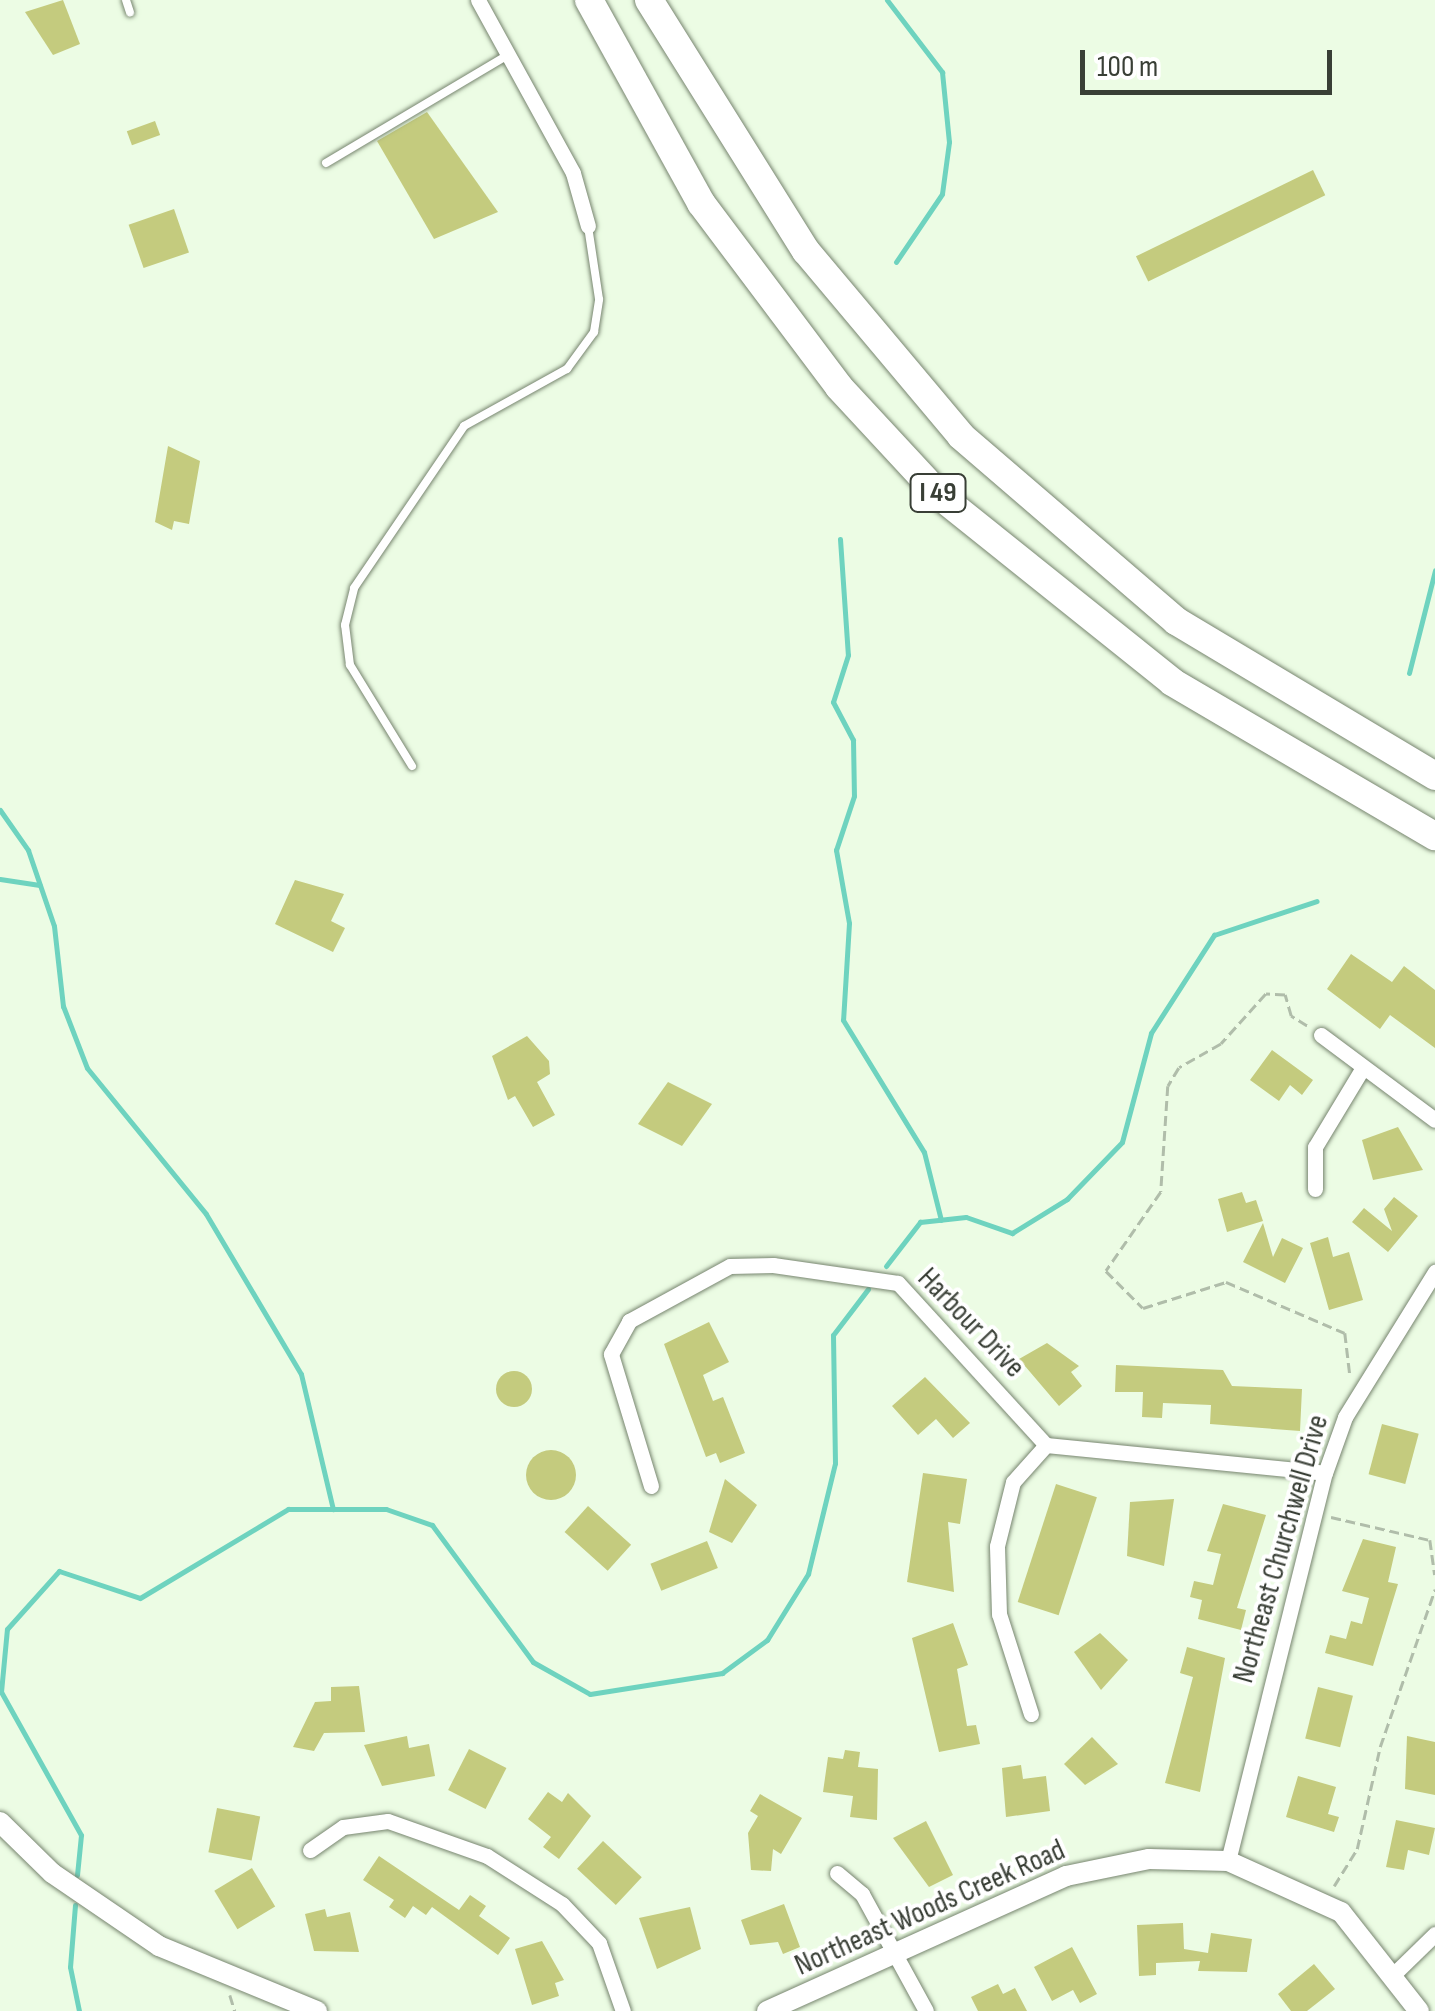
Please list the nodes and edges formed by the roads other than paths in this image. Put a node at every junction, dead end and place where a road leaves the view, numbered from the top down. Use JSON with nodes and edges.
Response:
{"nodes":[{"id":1,"x":126,"y":0,"type":"edge"},
{"id":2,"x":478,"y":0,"type":"edge"},
{"id":3,"x":589,"y":0,"type":"edge"},
{"id":4,"x":650,"y":0,"type":"edge"},
{"id":5,"x":130,"y":12,"type":"dead end"},
{"id":6,"x":508,"y":55,"type":"junction"},
{"id":7,"x":326,"y":163,"type":"dead end"},
{"id":8,"x":588,"y":226,"type":"joint"},
{"id":9,"x":412,"y":766,"type":"dead end"},
{"id":10,"x":1435,"y":776,"type":"edge"},
{"id":11,"x":1435,"y":836,"type":"edge"},
{"id":12,"x":1321,"y":1035,"type":"road end"},
{"id":13,"x":1362,"y":1069,"type":"junction"},
{"id":14,"x":1435,"y":1120,"type":"edge"},
{"id":15,"x":1316,"y":1189,"type":"dead end"},
{"id":16,"x":1435,"y":1272,"type":"edge"},
{"id":17,"x":1046,"y":1445,"type":"junction"},
{"id":18,"x":1325,"y":1474,"type":"junction"},
{"id":19,"x":651,"y":1486,"type":"dead end"},
{"id":20,"x":1031,"y":1714,"type":"dead end"},
{"id":21,"x":0,"y":1822,"type":"edge"},
{"id":22,"x":310,"y":1850,"type":"dead end"},
{"id":23,"x":1228,"y":1861,"type":"junction"},
{"id":24,"x":837,"y":1873,"type":"dead end"},
{"id":25,"x":1435,"y":1934,"type":"edge"},
{"id":26,"x":900,"y":1957,"type":"junction"},
{"id":27,"x":1395,"y":1972,"type":"junction"},
{"id":28,"x":317,"y":2011,"type":"edge"},
{"id":29,"x":623,"y":2011,"type":"edge"},
{"id":30,"x":767,"y":2011,"type":"edge"},
{"id":31,"x":926,"y":2011,"type":"edge"},
{"id":32,"x":1418,"y":2011,"type":"edge"}],
"edges":[{"from":1,"to":5,"type":"lane"},
{"from":2,"to":6,"type":"street"},
{"from":3,"to":11,"type":"highway","number":"I 49"},
{"from":4,"to":10,"type":"highway","number":"I 49"},
{"from":6,"to":7,"type":"lane"},
{"from":6,"to":8,"type":"street"},
{"from":8,"to":9,"type":"lane"},
{"from":12,"to":13,"type":"street"},
{"from":13,"to":14,"type":"street"},
{"from":13,"to":15,"type":"street"},
{"from":16,"to":18,"type":"street","name":"Northeast Churchwell Drive"},
{"from":17,"to":18,"type":"street"},
{"from":17,"to":19,"type":"street","name":"Harbour Drive"},
{"from":17,"to":20,"type":"street"},
{"from":18,"to":23,"type":"street","name":"Northeast Churchwell Drive"},
{"from":21,"to":28,"type":"street"},
{"from":22,"to":29,"type":"street"},
{"from":23,"to":26,"type":"street","name":"Northeast Woods Creek Road"},
{"from":23,"to":27,"type":"street","name":"Northeast Woods Creek Road"},
{"from":24,"to":26,"type":"street"},
{"from":25,"to":27,"type":"street"},
{"from":26,"to":30,"type":"street","name":"Northeast Woods Creek Road"},
{"from":26,"to":31,"type":"street"},
{"from":27,"to":32,"type":"street","name":"Northeast Woods Creek Road"}]}
